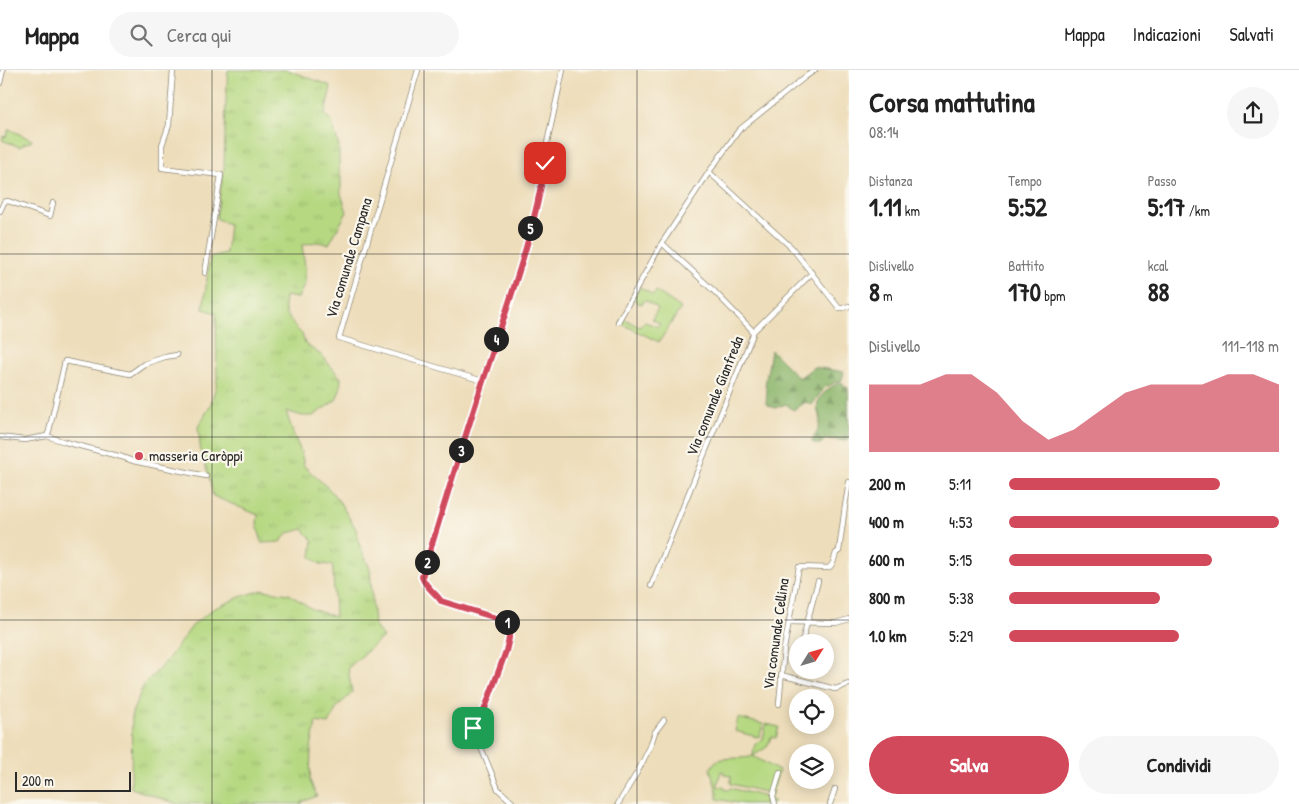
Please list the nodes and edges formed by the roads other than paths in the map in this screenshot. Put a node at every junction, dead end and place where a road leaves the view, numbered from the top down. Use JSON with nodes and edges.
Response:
{"nodes":[{"id":1,"x":4,"y":70,"type":"edge"},
{"id":2,"x":173,"y":70,"type":"edge"},
{"id":3,"x":418,"y":70,"type":"edge"},
{"id":4,"x":563,"y":70,"type":"edge"},
{"id":5,"x":815,"y":70,"type":"edge"},
{"id":6,"x":0,"y":83,"type":"edge"},
{"id":7,"x":709,"y":172,"type":"junction"},
{"id":8,"x":53,"y":203,"type":"dead end"},
{"id":9,"x":0,"y":211,"type":"edge"},
{"id":10,"x":662,"y":243,"type":"junction"},
{"id":11,"x":205,"y":273,"type":"dead end"},
{"id":12,"x":812,"y":273,"type":"junction"},
{"id":13,"x":849,"y":306,"type":"edge"},
{"id":14,"x":618,"y":322,"type":"dead end"},
{"id":15,"x":753,"y":332,"type":"junction"},
{"id":16,"x":177,"y":355,"type":"dead end"},
{"id":17,"x":483,"y":381,"type":"junction"},
{"id":18,"x":46,"y":436,"type":"junction"},
{"id":19,"x":0,"y":437,"type":"edge"},
{"id":20,"x":206,"y":476,"type":"dead end"},
{"id":21,"x":849,"y":482,"type":"edge"},
{"id":22,"x":818,"y":581,"type":"dead end"},
{"id":23,"x":651,"y":586,"type":"dead end"},
{"id":24,"x":849,"y":619,"type":"edge"},
{"id":25,"x":789,"y":622,"type":"junction"},
{"id":26,"x":806,"y":622,"type":"junction"},
{"id":27,"x":804,"y":634,"type":"edge"},
{"id":28,"x":781,"y":675,"type":"junction"},
{"id":29,"x":849,"y":684,"type":"edge"},
{"id":30,"x":779,"y":704,"type":"dead end"},
{"id":31,"x":664,"y":720,"type":"dead end"},
{"id":32,"x":780,"y":772,"type":"dead end"},
{"id":33,"x":835,"y":789,"type":"dead end"},
{"id":34,"x":514,"y":804,"type":"edge"},
{"id":35,"x":618,"y":804,"type":"edge"},
{"id":36,"x":775,"y":804,"type":"edge"},
{"id":37,"x":830,"y":804,"type":"edge"}],
"edges":[{"from":1,"to":6,"type":"street"},
{"from":2,"to":11,"type":"street"},
{"from":3,"to":17,"type":"street","name":"Via comunale Campana"},
{"from":4,"to":17,"type":"street"},
{"from":5,"to":7,"type":"street"},
{"from":7,"to":10,"type":"street"},
{"from":7,"to":12,"type":"street"},
{"from":8,"to":9,"type":"street"},
{"from":10,"to":14,"type":"street"},
{"from":10,"to":15,"type":"street","name":"Via comunale Gianfreda"},
{"from":12,"to":13,"type":"street"},
{"from":12,"to":15,"type":"street"},
{"from":15,"to":23,"type":"street","name":"Via comunale Gianfreda"},
{"from":16,"to":18,"type":"street"},
{"from":17,"to":34,"type":"street"},
{"from":18,"to":19,"type":"street"},
{"from":18,"to":20,"type":"street"},
{"from":21,"to":25,"type":"street","name":"Via comunale Cellina"},
{"from":22,"to":26,"type":"street"},
{"from":24,"to":26,"type":"street"},
{"from":25,"to":26,"type":"street"},
{"from":25,"to":28,"type":"street","name":"Via comunale Cellina"},
{"from":26,"to":27,"type":"street"},
{"from":28,"to":29,"type":"street"},
{"from":28,"to":30,"type":"street","name":"Via comunale Cellina"},
{"from":31,"to":35,"type":"street"},
{"from":32,"to":36,"type":"street"},
{"from":33,"to":37,"type":"street"}]}
